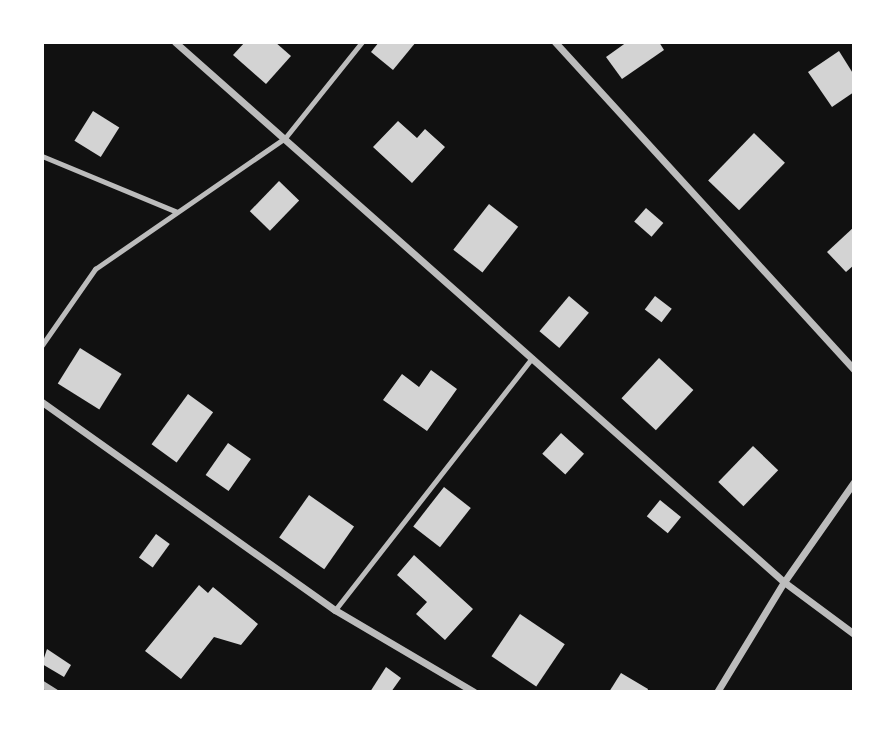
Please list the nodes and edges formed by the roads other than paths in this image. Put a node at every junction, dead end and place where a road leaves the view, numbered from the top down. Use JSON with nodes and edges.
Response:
{"nodes":[{"id":1,"x":175,"y":42,"type":"edge"},
{"id":2,"x":362,"y":42,"type":"edge"},
{"id":3,"x":555,"y":42,"type":"edge"},
{"id":4,"x":285,"y":138,"type":"junction"},
{"id":5,"x":42,"y":156,"type":"edge"},
{"id":6,"x":177,"y":212,"type":"junction"},
{"id":7,"x":42,"y":345,"type":"edge"},
{"id":8,"x":532,"y":358,"type":"junction"},
{"id":9,"x":854,"y":370,"type":"edge"},
{"id":10,"x":42,"y":402,"type":"edge"},
{"id":11,"x":854,"y":482,"type":"edge"},
{"id":12,"x":784,"y":582,"type":"junction"},
{"id":13,"x":335,"y":610,"type":"junction"},
{"id":14,"x":854,"y":634,"type":"edge"},
{"id":15,"x":42,"y":684,"type":"edge"},
{"id":16,"x":55,"y":692,"type":"edge"},
{"id":17,"x":474,"y":692,"type":"edge"},
{"id":18,"x":717,"y":692,"type":"edge"}],
"edges":[{"from":1,"to":4,"type":"street"},
{"from":2,"to":4,"type":"lane"},
{"from":3,"to":9,"type":"street"},
{"from":4,"to":6,"type":"lane"},
{"from":4,"to":8,"type":"street"},
{"from":5,"to":6,"type":"lane"},
{"from":6,"to":7,"type":"lane"},
{"from":8,"to":12,"type":"street"},
{"from":8,"to":13,"type":"lane"},
{"from":10,"to":13,"type":"street"},
{"from":11,"to":12,"type":"street"},
{"from":12,"to":14,"type":"street"},
{"from":12,"to":18,"type":"street"},
{"from":13,"to":17,"type":"street"},
{"from":15,"to":16,"type":"street"}]}
